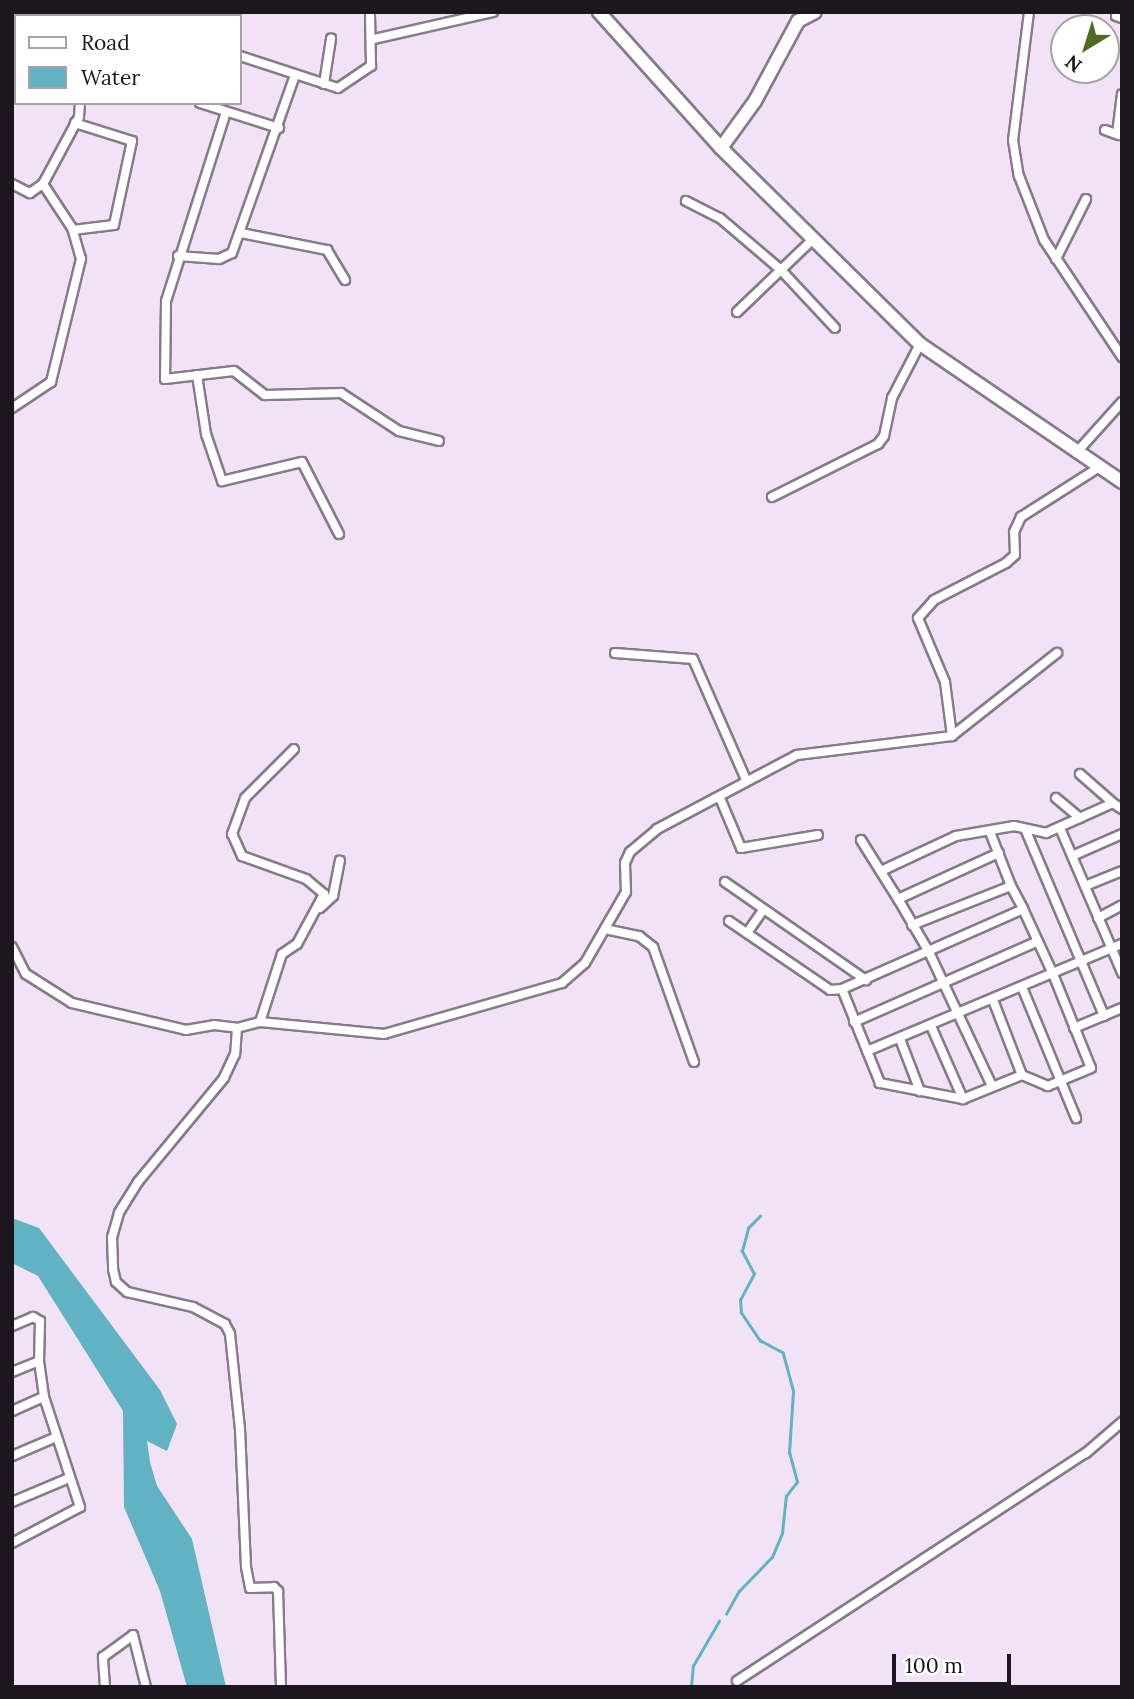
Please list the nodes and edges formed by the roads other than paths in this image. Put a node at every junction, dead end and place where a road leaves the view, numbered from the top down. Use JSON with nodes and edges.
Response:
{"nodes":[{"id":1,"x":370,"y":12,"type":"edge"},
{"id":2,"x":494,"y":12,"type":"edge"},
{"id":3,"x":599,"y":12,"type":"edge"},
{"id":4,"x":816,"y":12,"type":"edge"},
{"id":5,"x":1029,"y":12,"type":"edge"},
{"id":6,"x":373,"y":39,"type":"junction"},
{"id":7,"x":331,"y":40,"type":"dead end"},
{"id":8,"x":242,"y":58,"type":"edge"},
{"id":9,"x":295,"y":75,"type":"junction"},
{"id":10,"x":324,"y":83,"type":"junction"},
{"id":11,"x":1122,"y":94,"type":"edge"},
{"id":12,"x":80,"y":105,"type":"edge"},
{"id":13,"x":206,"y":105,"type":"edge"},
{"id":14,"x":226,"y":112,"type":"junction"},
{"id":15,"x":75,"y":123,"type":"junction"},
{"id":16,"x":279,"y":128,"type":"junction"},
{"id":17,"x":1105,"y":130,"type":"dead end"},
{"id":18,"x":1119,"y":135,"type":"edge"},
{"id":19,"x":721,"y":148,"type":"junction"},
{"id":20,"x":12,"y":184,"type":"edge"},
{"id":21,"x":43,"y":184,"type":"junction"},
{"id":22,"x":1086,"y":199,"type":"dead end"},
{"id":23,"x":686,"y":201,"type":"dead end"},
{"id":24,"x":73,"y":230,"type":"junction"},
{"id":25,"x":241,"y":233,"type":"junction"},
{"id":26,"x":813,"y":239,"type":"junction"},
{"id":27,"x":178,"y":256,"type":"junction"},
{"id":28,"x":1056,"y":259,"type":"junction"},
{"id":29,"x":781,"y":270,"type":"junction"},
{"id":30,"x":345,"y":280,"type":"dead end"},
{"id":31,"x":737,"y":312,"type":"dead end"},
{"id":32,"x":835,"y":328,"type":"dead end"},
{"id":33,"x":920,"y":344,"type":"junction"},
{"id":34,"x":1122,"y":357,"type":"edge"},
{"id":35,"x":197,"y":375,"type":"junction"},
{"id":36,"x":1122,"y":402,"type":"edge"},
{"id":37,"x":12,"y":408,"type":"edge"},
{"id":38,"x":439,"y":441,"type":"dead end"},
{"id":39,"x":1076,"y":453,"type":"junction"},
{"id":40,"x":1098,"y":468,"type":"junction"},
{"id":41,"x":1122,"y":482,"type":"edge"},
{"id":42,"x":772,"y":497,"type":"dead end"},
{"id":43,"x":339,"y":534,"type":"dead end"},
{"id":44,"x":615,"y":653,"type":"dead end"},
{"id":45,"x":1057,"y":653,"type":"dead end"},
{"id":46,"x":952,"y":736,"type":"junction"},
{"id":47,"x":294,"y":749,"type":"dead end"},
{"id":48,"x":1080,"y":774,"type":"dead end"},
{"id":49,"x":746,"y":780,"type":"junction"},
{"id":50,"x":720,"y":798,"type":"junction"},
{"id":51,"x":1056,"y":798,"type":"dead end"},
{"id":52,"x":1113,"y":803,"type":"junction"},
{"id":53,"x":1122,"y":809,"type":"edge"},
{"id":54,"x":1080,"y":818,"type":"junction"},
{"id":55,"x":1060,"y":828,"type":"junction"},
{"id":56,"x":1026,"y":831,"type":"junction"},
{"id":57,"x":990,"y":832,"type":"junction"},
{"id":58,"x":818,"y":835,"type":"dead end"},
{"id":59,"x":1122,"y":835,"type":"edge"},
{"id":60,"x":861,"y":841,"type":"dead end"},
{"id":61,"x":999,"y":853,"type":"junction"},
{"id":62,"x":1072,"y":856,"type":"junction"},
{"id":63,"x":340,"y":861,"type":"dead end"},
{"id":64,"x":881,"y":870,"type":"junction"},
{"id":65,"x":1122,"y":871,"type":"edge"},
{"id":66,"x":725,"y":882,"type":"dead end"},
{"id":67,"x":1011,"y":886,"type":"junction"},
{"id":68,"x":1085,"y":886,"type":"junction"},
{"id":69,"x":898,"y":899,"type":"junction"},
{"id":70,"x":1122,"y":905,"type":"edge"},
{"id":71,"x":764,"y":909,"type":"junction"},
{"id":72,"x":1023,"y":909,"type":"junction"},
{"id":73,"x":317,"y":910,"type":"junction"},
{"id":74,"x":1098,"y":918,"type":"junction"},
{"id":75,"x":729,"y":921,"type":"dead end"},
{"id":76,"x":912,"y":925,"type":"junction"},
{"id":77,"x":605,"y":929,"type":"junction"},
{"id":78,"x":747,"y":933,"type":"junction"},
{"id":79,"x":1036,"y":942,"type":"junction"},
{"id":80,"x":1122,"y":944,"type":"edge"},
{"id":81,"x":12,"y":947,"type":"edge"},
{"id":82,"x":1112,"y":948,"type":"junction"},
{"id":83,"x":929,"y":952,"type":"junction"},
{"id":84,"x":1083,"y":961,"type":"junction"},
{"id":85,"x":1122,"y":973,"type":"edge"},
{"id":86,"x":1053,"y":974,"type":"junction"},
{"id":87,"x":866,"y":980,"type":"junction"},
{"id":88,"x":944,"y":983,"type":"junction"},
{"id":89,"x":1022,"y":987,"type":"junction"},
{"id":90,"x":842,"y":989,"type":"junction"},
{"id":91,"x":993,"y":1000,"type":"junction"},
{"id":92,"x":1122,"y":1008,"type":"edge"},
{"id":93,"x":959,"y":1013,"type":"junction"},
{"id":94,"x":1104,"y":1016,"type":"junction"},
{"id":95,"x":260,"y":1022,"type":"junction"},
{"id":96,"x":854,"y":1022,"type":"junction"},
{"id":97,"x":931,"y":1026,"type":"junction"},
{"id":98,"x":237,"y":1028,"type":"junction"},
{"id":99,"x":1074,"y":1028,"type":"junction"},
{"id":100,"x":900,"y":1039,"type":"junction"},
{"id":101,"x":867,"y":1051,"type":"junction"},
{"id":102,"x":694,"y":1062,"type":"dead end"},
{"id":103,"x":1022,"y":1075,"type":"junction"},
{"id":104,"x":1060,"y":1081,"type":"junction"},
{"id":105,"x":992,"y":1086,"type":"junction"},
{"id":106,"x":920,"y":1091,"type":"junction"},
{"id":107,"x":963,"y":1099,"type":"junction"},
{"id":108,"x":1076,"y":1118,"type":"dead end"},
{"id":109,"x":12,"y":1326,"type":"edge"},
{"id":110,"x":38,"y":1361,"type":"junction"},
{"id":111,"x":12,"y":1372,"type":"edge"},
{"id":112,"x":44,"y":1397,"type":"junction"},
{"id":113,"x":12,"y":1411,"type":"edge"},
{"id":114,"x":1122,"y":1422,"type":"edge"},
{"id":115,"x":54,"y":1438,"type":"junction"},
{"id":116,"x":12,"y":1456,"type":"edge"},
{"id":117,"x":69,"y":1478,"type":"junction"},
{"id":118,"x":12,"y":1502,"type":"edge"},
{"id":119,"x":12,"y":1543,"type":"edge"},
{"id":120,"x":737,"y":1681,"type":"dead end"},
{"id":121,"x":105,"y":1687,"type":"edge"},
{"id":122,"x":146,"y":1687,"type":"edge"},
{"id":123,"x":281,"y":1687,"type":"edge"}],
"edges":[{"from":1,"to":6,"type":"street"},
{"from":2,"to":6,"type":"street"},
{"from":3,"to":19,"type":"main road"},
{"from":4,"to":19,"type":"main road"},
{"from":5,"to":28,"type":"street"},
{"from":6,"to":10,"type":"street"},
{"from":7,"to":10,"type":"street"},
{"from":8,"to":9,"type":"street"},
{"from":9,"to":10,"type":"street"},
{"from":9,"to":16,"type":"street"},
{"from":11,"to":18,"type":"street"},
{"from":12,"to":15,"type":"street"},
{"from":13,"to":14,"type":"street"},
{"from":14,"to":16,"type":"street"},
{"from":14,"to":27,"type":"street"},
{"from":15,"to":21,"type":"street"},
{"from":15,"to":24,"type":"street"},
{"from":16,"to":25,"type":"street"},
{"from":17,"to":18,"type":"street"},
{"from":19,"to":26,"type":"main road"},
{"from":20,"to":21,"type":"street"},
{"from":21,"to":24,"type":"street"},
{"from":22,"to":28,"type":"street"},
{"from":23,"to":29,"type":"street"},
{"from":24,"to":37,"type":"street"},
{"from":25,"to":27,"type":"street"},
{"from":25,"to":30,"type":"street"},
{"from":26,"to":29,"type":"street"},
{"from":26,"to":33,"type":"main road"},
{"from":27,"to":35,"type":"street"},
{"from":28,"to":34,"type":"street"},
{"from":29,"to":31,"type":"street"},
{"from":29,"to":32,"type":"street"},
{"from":33,"to":39,"type":"main road"},
{"from":33,"to":42,"type":"street"},
{"from":35,"to":38,"type":"street"},
{"from":35,"to":43,"type":"street"},
{"from":36,"to":39,"type":"street"},
{"from":39,"to":40,"type":"main road"},
{"from":40,"to":41,"type":"main road"},
{"from":40,"to":46,"type":"street"},
{"from":44,"to":49,"type":"street"},
{"from":45,"to":46,"type":"street"},
{"from":46,"to":49,"type":"street"},
{"from":47,"to":73,"type":"street"},
{"from":48,"to":52,"type":"street"},
{"from":49,"to":50,"type":"street"},
{"from":50,"to":58,"type":"street"},
{"from":50,"to":77,"type":"street"},
{"from":51,"to":54,"type":"street"},
{"from":52,"to":53,"type":"street"},
{"from":52,"to":54,"type":"street"},
{"from":54,"to":55,"type":"street"},
{"from":55,"to":56,"type":"street"},
{"from":55,"to":62,"type":"street"},
{"from":56,"to":57,"type":"street"},
{"from":56,"to":84,"type":"street"},
{"from":57,"to":61,"type":"street"},
{"from":57,"to":64,"type":"street"},
{"from":59,"to":62,"type":"street"},
{"from":60,"to":64,"type":"street"},
{"from":61,"to":67,"type":"street"},
{"from":61,"to":69,"type":"street"},
{"from":62,"to":68,"type":"street"},
{"from":63,"to":73,"type":"street"},
{"from":64,"to":69,"type":"street"},
{"from":65,"to":68,"type":"street"},
{"from":66,"to":71,"type":"street"},
{"from":67,"to":72,"type":"street"},
{"from":67,"to":76,"type":"street"},
{"from":68,"to":74,"type":"street"},
{"from":69,"to":76,"type":"street"},
{"from":70,"to":74,"type":"street"},
{"from":71,"to":78,"type":"street"},
{"from":71,"to":87,"type":"street"},
{"from":72,"to":79,"type":"street"},
{"from":72,"to":83,"type":"street"},
{"from":73,"to":95,"type":"street"},
{"from":74,"to":82,"type":"street"},
{"from":75,"to":78,"type":"street"},
{"from":76,"to":83,"type":"street"},
{"from":77,"to":95,"type":"street"},
{"from":77,"to":102,"type":"street"},
{"from":78,"to":90,"type":"street"},
{"from":79,"to":86,"type":"street"},
{"from":79,"to":88,"type":"street"},
{"from":80,"to":82,"type":"street"},
{"from":81,"to":98,"type":"street"},
{"from":82,"to":84,"type":"street"},
{"from":82,"to":85,"type":"street"},
{"from":83,"to":87,"type":"street"},
{"from":83,"to":88,"type":"street"},
{"from":84,"to":86,"type":"street"},
{"from":84,"to":94,"type":"street"},
{"from":86,"to":89,"type":"street"},
{"from":86,"to":99,"type":"street"},
{"from":87,"to":90,"type":"street"},
{"from":88,"to":93,"type":"street"},
{"from":88,"to":96,"type":"street"},
{"from":89,"to":91,"type":"street"},
{"from":89,"to":104,"type":"street"},
{"from":90,"to":96,"type":"street"},
{"from":91,"to":93,"type":"street"},
{"from":91,"to":103,"type":"street"},
{"from":92,"to":94,"type":"street"},
{"from":93,"to":97,"type":"street"},
{"from":93,"to":105,"type":"street"},
{"from":94,"to":99,"type":"street"},
{"from":95,"to":98,"type":"street"},
{"from":96,"to":101,"type":"street"},
{"from":97,"to":100,"type":"street"},
{"from":97,"to":107,"type":"street"},
{"from":98,"to":123,"type":"street"},
{"from":99,"to":104,"type":"street"},
{"from":100,"to":101,"type":"street"},
{"from":100,"to":106,"type":"street"},
{"from":101,"to":106,"type":"street"},
{"from":103,"to":104,"type":"street"},
{"from":103,"to":105,"type":"street"},
{"from":104,"to":108,"type":"street"},
{"from":105,"to":107,"type":"street"},
{"from":106,"to":107,"type":"street"},
{"from":109,"to":110,"type":"street"},
{"from":110,"to":111,"type":"street"},
{"from":110,"to":112,"type":"street"},
{"from":112,"to":113,"type":"street"},
{"from":112,"to":115,"type":"street"},
{"from":114,"to":120,"type":"street"},
{"from":115,"to":116,"type":"street"},
{"from":115,"to":117,"type":"street"},
{"from":117,"to":118,"type":"street"},
{"from":117,"to":119,"type":"street"},
{"from":121,"to":122,"type":"street"}]}
